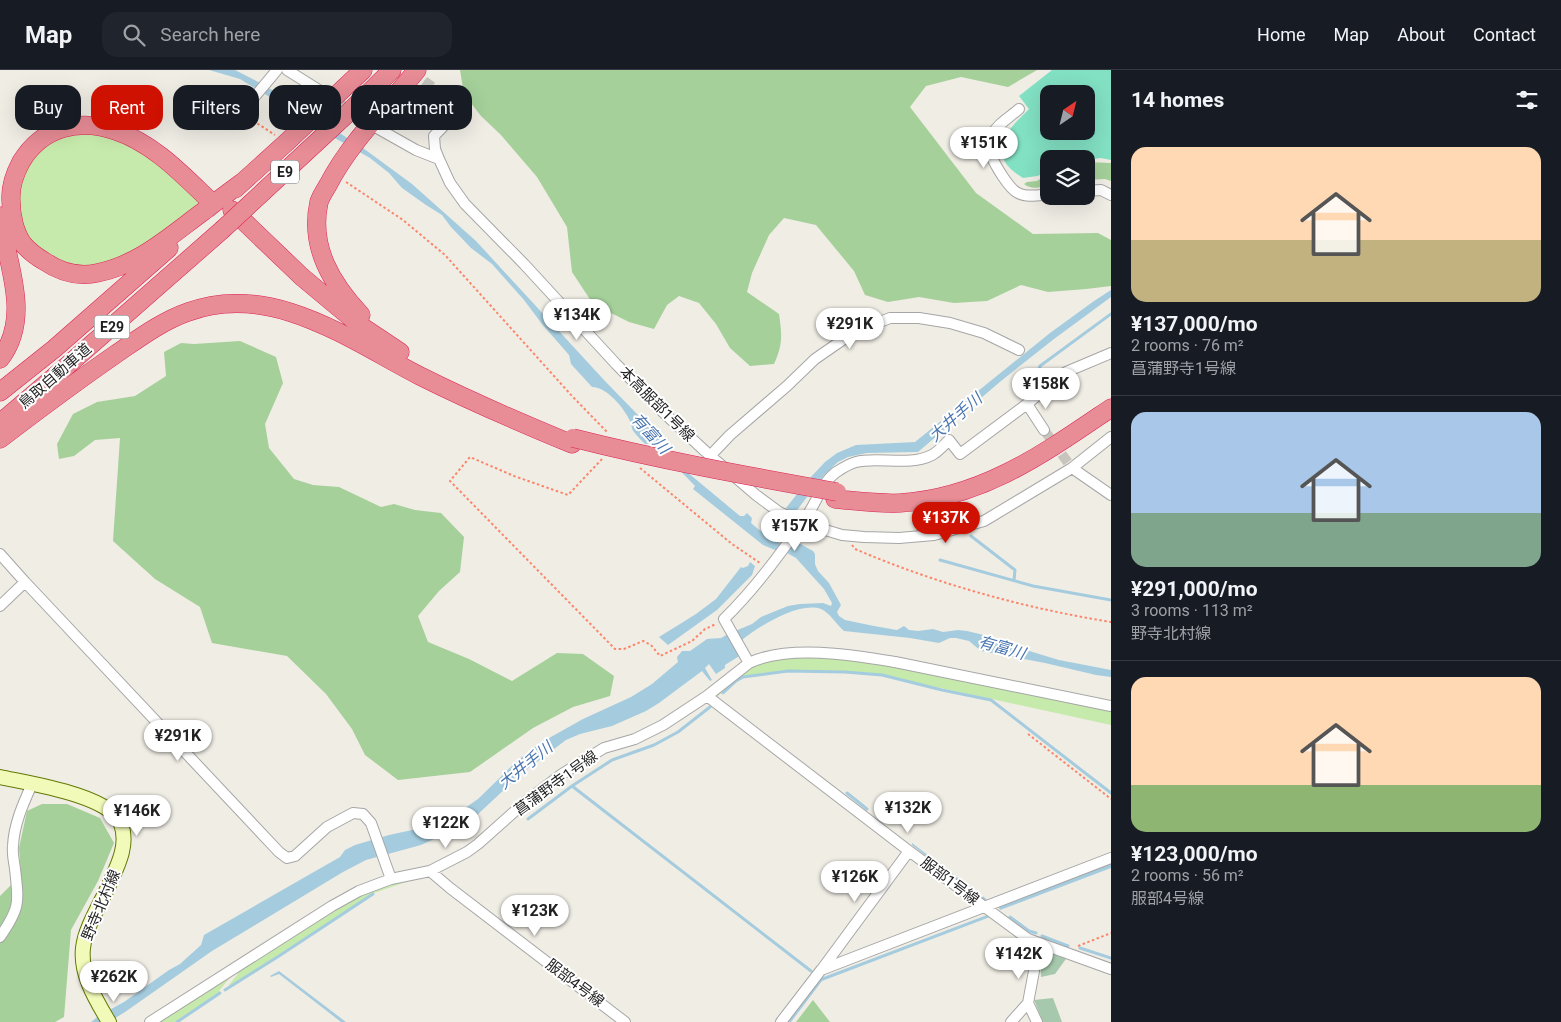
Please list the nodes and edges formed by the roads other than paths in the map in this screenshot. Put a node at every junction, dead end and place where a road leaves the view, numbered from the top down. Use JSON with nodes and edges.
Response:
{"nodes":[{"id":1,"x":277,"y":70,"type":"edge"},
{"id":2,"x":287,"y":70,"type":"edge"},
{"id":3,"x":363,"y":70,"type":"edge"},
{"id":4,"x":392,"y":70,"type":"edge"},
{"id":5,"x":417,"y":70,"type":"edge"},
{"id":6,"x":309,"y":85,"type":"edge"},
{"id":7,"x":405,"y":85,"type":"edge"},
{"id":8,"x":341,"y":86,"type":"edge"},
{"id":9,"x":259,"y":92,"type":"edge"},
{"id":10,"x":1019,"y":109,"type":"dead end"},
{"id":11,"x":291,"y":130,"type":"edge"},
{"id":12,"x":371,"y":130,"type":"edge"},
{"id":13,"x":376,"y":130,"type":"tunnel mouth"},
{"id":14,"x":440,"y":130,"type":"edge"},
{"id":15,"x":439,"y":159,"type":"junction"},
{"id":16,"x":244,"y":181,"type":"junction"},
{"id":17,"x":1095,"y":190,"type":"edge"},
{"id":18,"x":1040,"y":195,"type":"edge"},
{"id":19,"x":1111,"y":195,"type":"edge"},
{"id":20,"x":0,"y":196,"type":"edge"},
{"id":21,"x":209,"y":201,"type":"junction"},
{"id":22,"x":0,"y":216,"type":"edge"},
{"id":23,"x":227,"y":219,"type":"junction"},
{"id":24,"x":373,"y":349,"type":"junction"},
{"id":25,"x":1019,"y":350,"type":"dead end"},
{"id":26,"x":1111,"y":353,"type":"edge"},
{"id":27,"x":0,"y":359,"type":"edge"},
{"id":28,"x":425,"y":369,"type":"junction"},
{"id":29,"x":0,"y":392,"type":"edge"},
{"id":30,"x":1111,"y":400,"type":"edge"},
{"id":31,"x":1027,"y":404,"type":"junction"},
{"id":32,"x":1111,"y":408,"type":"edge"},
{"id":33,"x":0,"y":423,"type":"edge"},
{"id":34,"x":1044,"y":430,"type":"tunnel mouth"},
{"id":35,"x":1111,"y":437,"type":"edge"},
{"id":36,"x":0,"y":439,"type":"edge"},
{"id":37,"x":572,"y":441,"type":"junction"},
{"id":38,"x":710,"y":456,"type":"junction"},
{"id":39,"x":1072,"y":468,"type":"junction"},
{"id":40,"x":1111,"y":495,"type":"edge"},
{"id":41,"x":836,"y":496,"type":"junction"},
{"id":42,"x":799,"y":526,"type":"junction"},
{"id":43,"x":0,"y":554,"type":"edge"},
{"id":44,"x":25,"y":582,"type":"junction"},
{"id":45,"x":0,"y":606,"type":"edge"},
{"id":46,"x":747,"y":661,"type":"junction"},
{"id":47,"x":707,"y":696,"type":"junction"},
{"id":48,"x":1111,"y":706,"type":"edge"},
{"id":49,"x":0,"y":777,"type":"edge"},
{"id":50,"x":32,"y":784,"type":"junction"},
{"id":51,"x":909,"y":851,"type":"junction"},
{"id":52,"x":1111,"y":858,"type":"edge"},
{"id":53,"x":430,"y":871,"type":"junction"},
{"id":54,"x":390,"y":874,"type":"junction"},
{"id":55,"x":983,"y":906,"type":"junction"},
{"id":56,"x":0,"y":937,"type":"edge"},
{"id":57,"x":1032,"y":941,"type":"junction"},
{"id":58,"x":821,"y":970,"type":"junction"},
{"id":59,"x":1111,"y":970,"type":"edge"},
{"id":60,"x":1028,"y":1003,"type":"junction"},
{"id":61,"x":109,"y":1022,"type":"edge"},
{"id":62,"x":150,"y":1022,"type":"edge"},
{"id":63,"x":625,"y":1022,"type":"edge"},
{"id":64,"x":781,"y":1022,"type":"edge"},
{"id":65,"x":1011,"y":1022,"type":"edge"},
{"id":66,"x":1037,"y":1022,"type":"edge"}],
"edges":[{"from":1,"to":9,"type":"street"},
{"from":2,"to":6,"type":"street"},
{"from":3,"to":8,"type":"highway","number":"E9"},
{"from":4,"to":23,"type":"highway","number":"E9","bridge":true},
{"from":5,"to":7,"type":"highway"},
{"from":10,"to":18,"type":"street"},
{"from":11,"to":16,"type":"highway","number":"E9"},
{"from":12,"to":28,"type":"highway"},
{"from":13,"to":15,"type":"street"},
{"from":14,"to":15,"type":"street","name":"本高服部1号線"},
{"from":15,"to":38,"type":"street","name":"本高服部1号線"},
{"from":16,"to":21,"type":"highway","number":"E9"},
{"from":16,"to":21,"type":"highway"},
{"from":17,"to":19,"type":"street"},
{"from":20,"to":21,"type":"highway"},
{"from":21,"to":29,"type":"highway","name":"鳥取自動車道","number":"E29"},
{"from":22,"to":27,"type":"highway"},
{"from":23,"to":24,"type":"highway"},
{"from":23,"to":28,"type":"highway"},
{"from":23,"to":33,"type":"highway","name":"鳥取自動車道","number":"E29"},
{"from":24,"to":36,"type":"highway"},
{"from":24,"to":37,"type":"highway"},
{"from":25,"to":38,"type":"street"},
{"from":26,"to":31,"type":"street"},
{"from":28,"to":37,"type":"highway"},
{"from":30,"to":41,"type":"highway"},
{"from":31,"to":34,"type":"street"},
{"from":31,"to":42,"type":"street"},
{"from":32,"to":41,"type":"highway"},
{"from":35,"to":39,"type":"street","name":"本高服部1号線"},
{"from":37,"to":41,"type":"highway","bridge":true},
{"from":38,"to":42,"type":"street","name":"本高服部1号線"},
{"from":39,"to":40,"type":"street"},
{"from":39,"to":42,"type":"street","name":"本高服部1号線"},
{"from":42,"to":46,"type":"street"},
{"from":43,"to":44,"type":"street"},
{"from":44,"to":45,"type":"street"},
{"from":44,"to":54,"type":"street"},
{"from":46,"to":47,"type":"street","name":"菖蒲野寺1号線"},
{"from":46,"to":48,"type":"street"},
{"from":47,"to":51,"type":"street","name":"服部1号線"},
{"from":47,"to":53,"type":"street","name":"菖蒲野寺1号線"},
{"from":49,"to":50,"type":"street","name":"野寺北村線"},
{"from":50,"to":56,"type":"street"},
{"from":50,"to":61,"type":"street","name":"野寺北村線"},
{"from":51,"to":55,"type":"street","name":"服部1号線"},
{"from":51,"to":58,"type":"street"},
{"from":52,"to":55,"type":"street"},
{"from":53,"to":54,"type":"street","name":"菖蒲野寺1号線"},
{"from":53,"to":63,"type":"street","name":"服部4号線"},
{"from":54,"to":62,"type":"street","name":"菖蒲野寺1号線"},
{"from":55,"to":57,"type":"street","name":"服部1号線"},
{"from":55,"to":58,"type":"street"},
{"from":57,"to":59,"type":"street","name":"服部1号線"},
{"from":57,"to":60,"type":"street"},
{"from":58,"to":64,"type":"street"},
{"from":60,"to":65,"type":"street"},
{"from":60,"to":66,"type":"street"}]}
